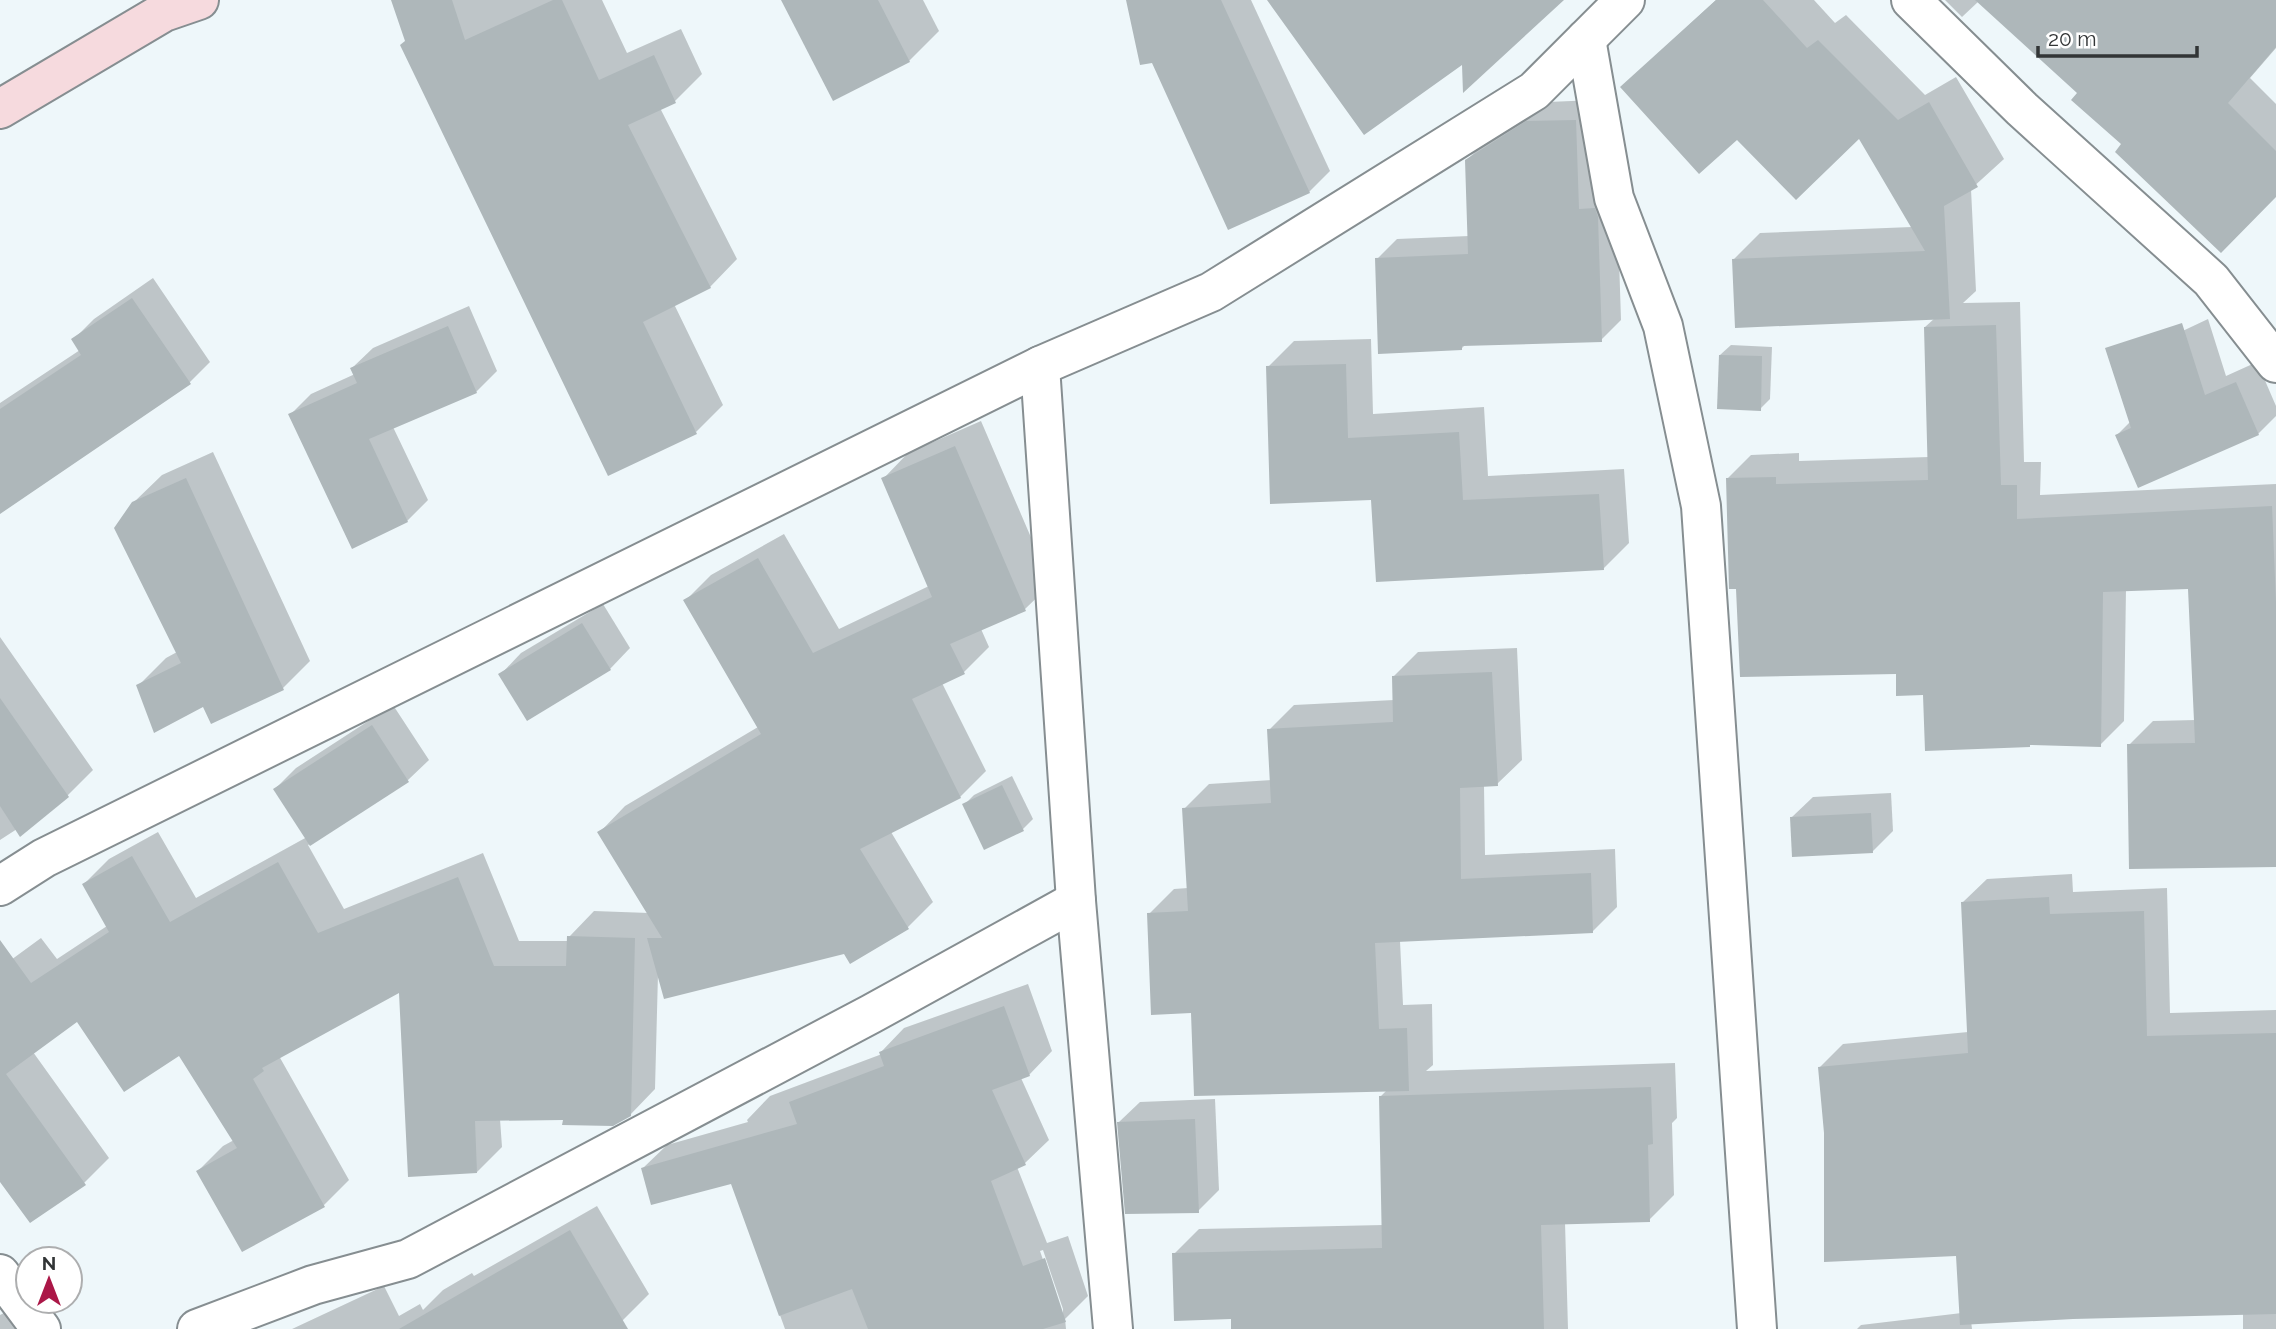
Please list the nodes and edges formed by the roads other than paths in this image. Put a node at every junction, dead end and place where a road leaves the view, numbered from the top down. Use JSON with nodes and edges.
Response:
{"nodes":[{"id":1,"x":1625,"y":0,"type":"edge"},
{"id":2,"x":1911,"y":0,"type":"edge"},
{"id":3,"x":173,"y":4,"type":"edge"},
{"id":4,"x":1586,"y":39,"type":"junction"},
{"id":5,"x":0,"y":109,"type":"edge"},
{"id":6,"x":2276,"y":363,"type":"edge"},
{"id":7,"x":1040,"y":366,"type":"junction"},
{"id":8,"x":0,"y":886,"type":"edge"},
{"id":9,"x":1076,"y":901,"type":"junction"},
{"id":10,"x":0,"y":1274,"type":"edge"},
{"id":11,"x":41,"y":1329,"type":"edge"},
{"id":12,"x":197,"y":1329,"type":"edge"},
{"id":13,"x":1114,"y":1329,"type":"edge"},
{"id":14,"x":1756,"y":1329,"type":"edge"}],
"edges":[{"from":1,"to":4,"type":"street"},
{"from":2,"to":6,"type":"street"},
{"from":3,"to":5,"type":"street"},
{"from":4,"to":7,"type":"street"},
{"from":4,"to":14,"type":"street"},
{"from":7,"to":8,"type":"street"},
{"from":7,"to":9,"type":"street"},
{"from":9,"to":12,"type":"street"},
{"from":9,"to":13,"type":"street"},
{"from":10,"to":11,"type":"street"}]}
